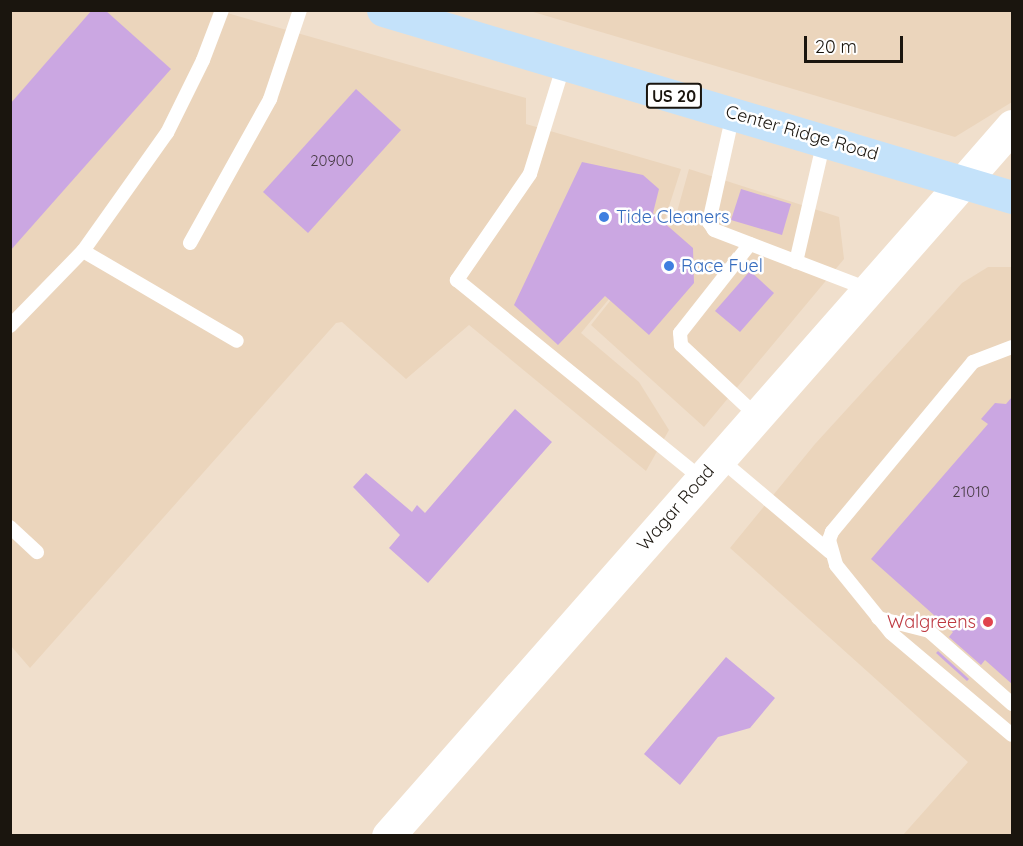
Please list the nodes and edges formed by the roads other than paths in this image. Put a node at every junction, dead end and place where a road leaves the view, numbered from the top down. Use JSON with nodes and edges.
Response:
{"nodes":[{"id":1,"x":222,"y":10,"type":"edge"},
{"id":2,"x":300,"y":10,"type":"edge"},
{"id":3,"x":383,"y":10,"type":"edge"},
{"id":4,"x":564,"y":64,"type":"junction"},
{"id":5,"x":733,"y":114,"type":"junction"},
{"id":6,"x":1012,"y":126,"type":"edge"},
{"id":7,"x":824,"y":140,"type":"junction"},
{"id":8,"x":964,"y":181,"type":"junction"},
{"id":9,"x":1012,"y":196,"type":"edge"},
{"id":10,"x":190,"y":243,"type":"dead end"},
{"id":11,"x":750,"y":244,"type":"junction"},
{"id":12,"x":83,"y":251,"type":"junction"},
{"id":13,"x":796,"y":262,"type":"junction"},
{"id":14,"x":869,"y":290,"type":"junction"},
{"id":15,"x":10,"y":326,"type":"edge"},
{"id":16,"x":237,"y":341,"type":"dead end"},
{"id":17,"x":1012,"y":347,"type":"edge"},
{"id":18,"x":757,"y":416,"type":"junction"},
{"id":19,"x":711,"y":469,"type":"junction"},
{"id":20,"x":10,"y":527,"type":"edge"},
{"id":21,"x":37,"y":552,"type":"dead end"},
{"id":22,"x":830,"y":552,"type":"junction"},
{"id":23,"x":878,"y":618,"type":"junction"},
{"id":24,"x":1012,"y":704,"type":"edge"},
{"id":25,"x":1012,"y":735,"type":"edge"},
{"id":26,"x":388,"y":836,"type":"edge"}],
"edges":[{"from":1,"to":12,"type":"lane"},
{"from":2,"to":10,"type":"lane"},
{"from":3,"to":4,"type":"main road","name":"Center Ridge Road","number":"US 20"},
{"from":4,"to":5,"type":"main road","name":"Center Ridge Road","number":"US 20"},
{"from":4,"to":19,"type":"lane"},
{"from":5,"to":7,"type":"main road","name":"Center Ridge Road","number":"US 20"},
{"from":5,"to":11,"type":"lane"},
{"from":6,"to":8,"type":"main road","name":"Wagar Road"},
{"from":7,"to":8,"type":"main road","name":"Center Ridge Road","number":"US 20"},
{"from":7,"to":13,"type":"lane"},
{"from":8,"to":9,"type":"main road","name":"Center Ridge Road","number":"US 20"},
{"from":8,"to":14,"type":"main road","name":"Wagar Road"},
{"from":11,"to":13,"type":"lane"},
{"from":11,"to":18,"type":"lane"},
{"from":12,"to":15,"type":"lane"},
{"from":12,"to":16,"type":"lane"},
{"from":13,"to":14,"type":"lane"},
{"from":14,"to":18,"type":"main road","name":"Wagar Road"},
{"from":17,"to":22,"type":"lane"},
{"from":18,"to":19,"type":"main road","name":"Wagar Road"},
{"from":19,"to":22,"type":"lane"},
{"from":19,"to":26,"type":"main road","name":"Wagar Road"},
{"from":20,"to":21,"type":"lane"},
{"from":22,"to":23,"type":"lane"},
{"from":23,"to":24,"type":"lane"},
{"from":23,"to":25,"type":"lane"}]}
